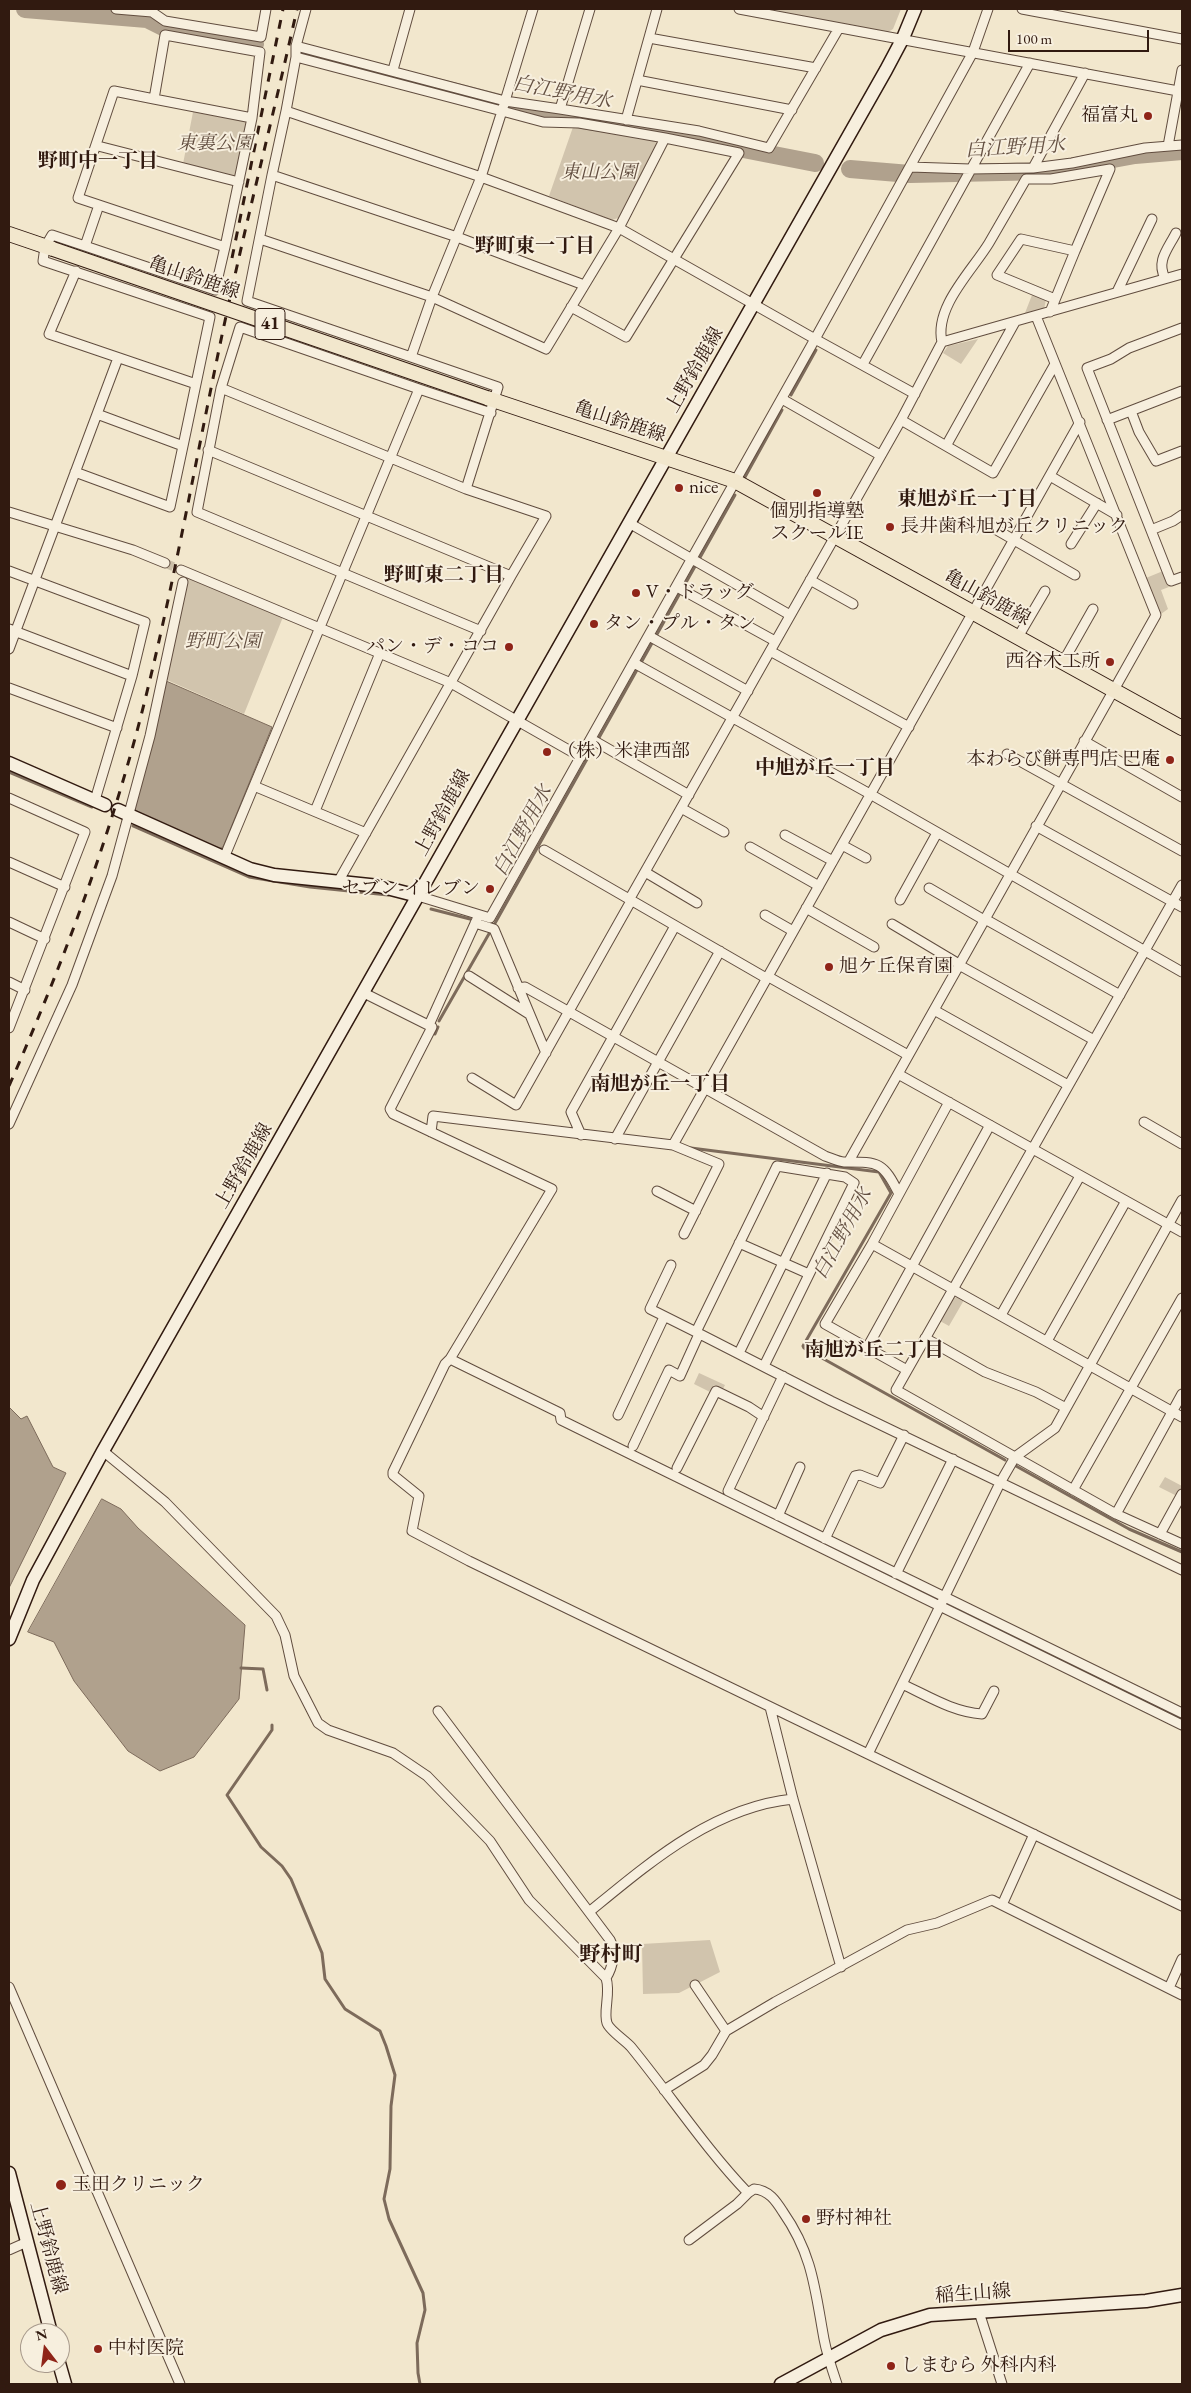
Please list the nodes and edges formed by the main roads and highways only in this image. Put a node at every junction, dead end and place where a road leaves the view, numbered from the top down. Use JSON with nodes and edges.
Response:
{"nodes":[{"id":1,"x":915,"y":9,"type":"edge"},
{"id":2,"x":9,"y":234,"type":"edge"},
{"id":3,"x":667,"y":458,"type":"junction"},
{"id":4,"x":1182,"y":728,"type":"edge"},
{"id":5,"x":9,"y":763,"type":"edge"},
{"id":6,"x":100,"y":803,"type":"road end"},
{"id":7,"x":124,"y":813,"type":"road end"},
{"id":8,"x":418,"y":896,"type":"junction"},
{"id":9,"x":9,"y":1639,"type":"edge"},
{"id":10,"x":9,"y":2173,"type":"edge"},
{"id":11,"x":1182,"y":2294,"type":"edge"},
{"id":12,"x":49,"y":2323,"type":"edge"},
{"id":13,"x":781,"y":2384,"type":"edge"}],
"edges":[{"from":1,"to":3,"type":"main road","name":"上野鈴鹿線"},
{"from":2,"to":3,"type":"main road","name":"亀山鈴鹿線","number":"41","bridge":true},
{"from":3,"to":4,"type":"main road","name":"亀山鈴鹿線","number":"41"},
{"from":3,"to":8,"type":"main road","name":"上野鈴鹿線"},
{"from":5,"to":6,"type":"main road"},
{"from":7,"to":8,"type":"main road"},
{"from":8,"to":9,"type":"main road","name":"上野鈴鹿線"},
{"from":10,"to":12,"type":"main road","name":"上野鈴鹿線"},
{"from":11,"to":13,"type":"main road","name":"稲生山線"}]}
